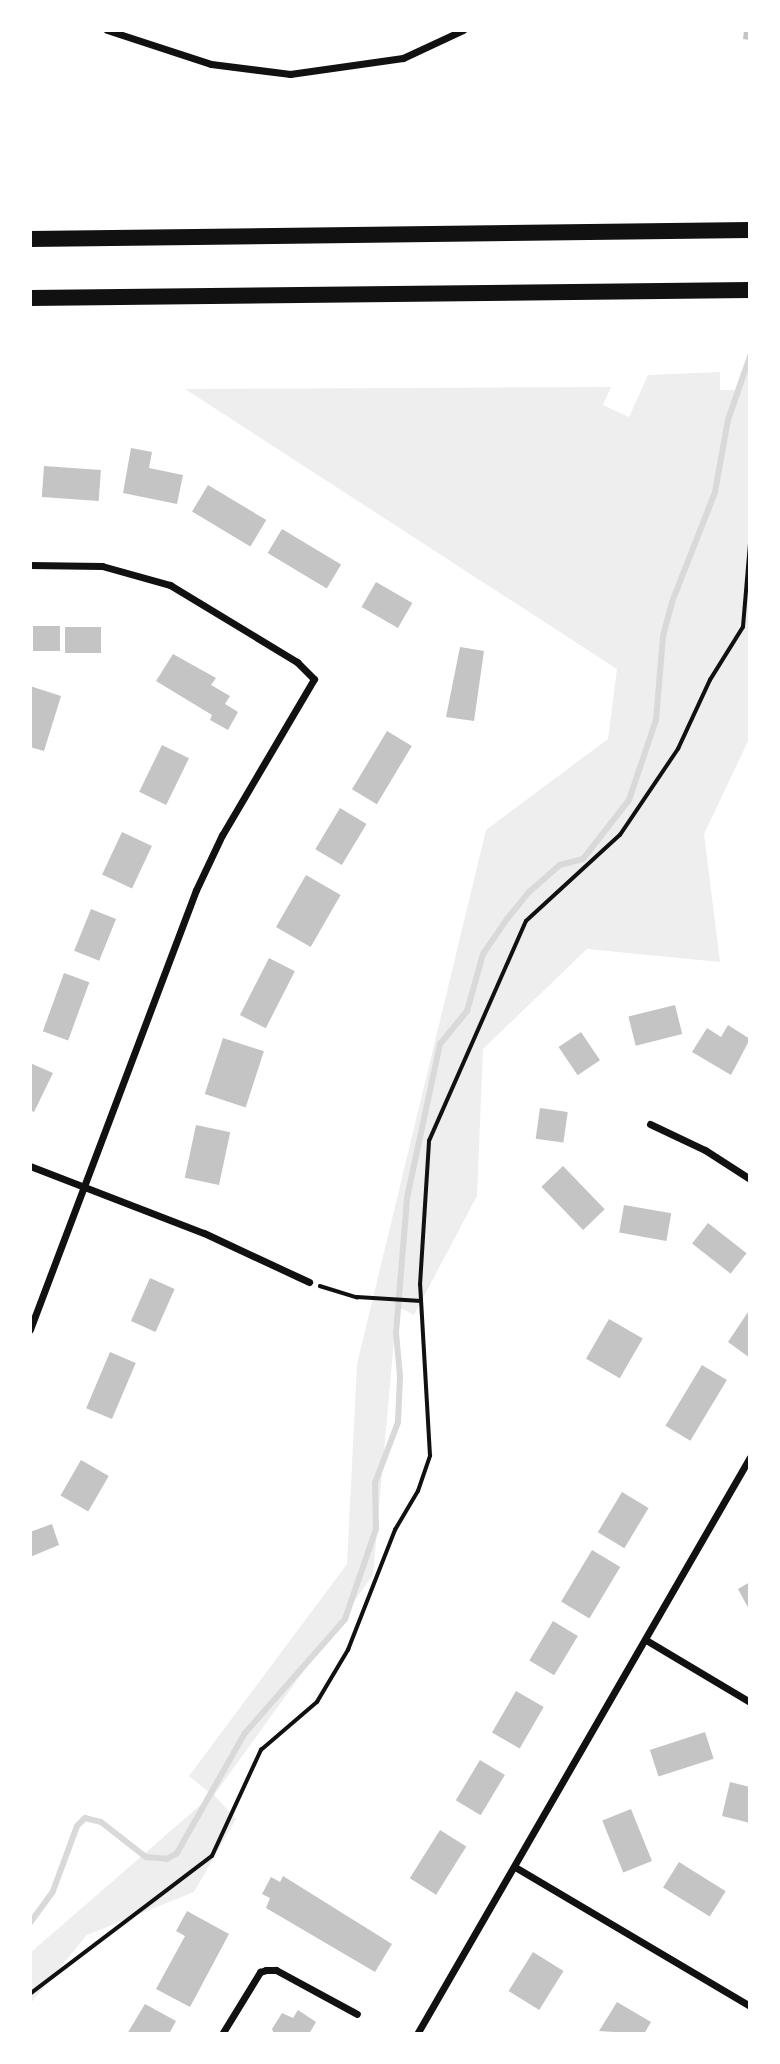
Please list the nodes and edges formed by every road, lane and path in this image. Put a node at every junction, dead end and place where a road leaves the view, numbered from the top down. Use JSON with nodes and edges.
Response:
{"nodes":[{"id":1,"x":107,"y":30,"type":"edge"},
{"id":2,"x":463,"y":30,"type":"edge"},
{"id":3,"x":750,"y":230,"type":"edge"},
{"id":4,"x":30,"y":239,"type":"edge"},
{"id":5,"x":750,"y":290,"type":"edge"},
{"id":6,"x":30,"y":298,"type":"edge"},
{"id":7,"x":750,"y":544,"type":"edge"},
{"id":8,"x":30,"y":565,"type":"edge"},
{"id":9,"x":650,"y":1124,"type":"dead end"},
{"id":10,"x":30,"y":1166,"type":"edge"},
{"id":11,"x":750,"y":1179,"type":"edge"},
{"id":12,"x":84,"y":1186,"type":"junction"},
{"id":13,"x":309,"y":1282,"type":"joint"},
{"id":14,"x":421,"y":1301,"type":"junction"},
{"id":15,"x":30,"y":1330,"type":"edge"},
{"id":16,"x":750,"y":1457,"type":"edge"},
{"id":17,"x":646,"y":1640,"type":"junction"},
{"id":18,"x":750,"y":1702,"type":"edge"},
{"id":19,"x":515,"y":1867,"type":"junction"},
{"id":20,"x":30,"y":1994,"type":"edge"},
{"id":21,"x":750,"y":2006,"type":"edge"},
{"id":22,"x":357,"y":2014,"type":"dead end"},
{"id":23,"x":222,"y":2034,"type":"edge"},
{"id":24,"x":417,"y":2034,"type":"edge"}],
"edges":[{"from":1,"to":2,"type":"street"},
{"from":3,"to":4,"type":"highway"},
{"from":5,"to":6,"type":"highway"},
{"from":7,"to":14,"type":"path"},
{"from":8,"to":12,"type":"street"},
{"from":9,"to":11,"type":"street"},
{"from":10,"to":12,"type":"street"},
{"from":12,"to":13,"type":"street"},
{"from":12,"to":15,"type":"street"},
{"from":13,"to":14,"type":"path"},
{"from":14,"to":20,"type":"path"},
{"from":16,"to":17,"type":"street"},
{"from":17,"to":18,"type":"street"},
{"from":17,"to":19,"type":"street"},
{"from":19,"to":21,"type":"street"},
{"from":19,"to":24,"type":"street"},
{"from":22,"to":23,"type":"street"}]}
